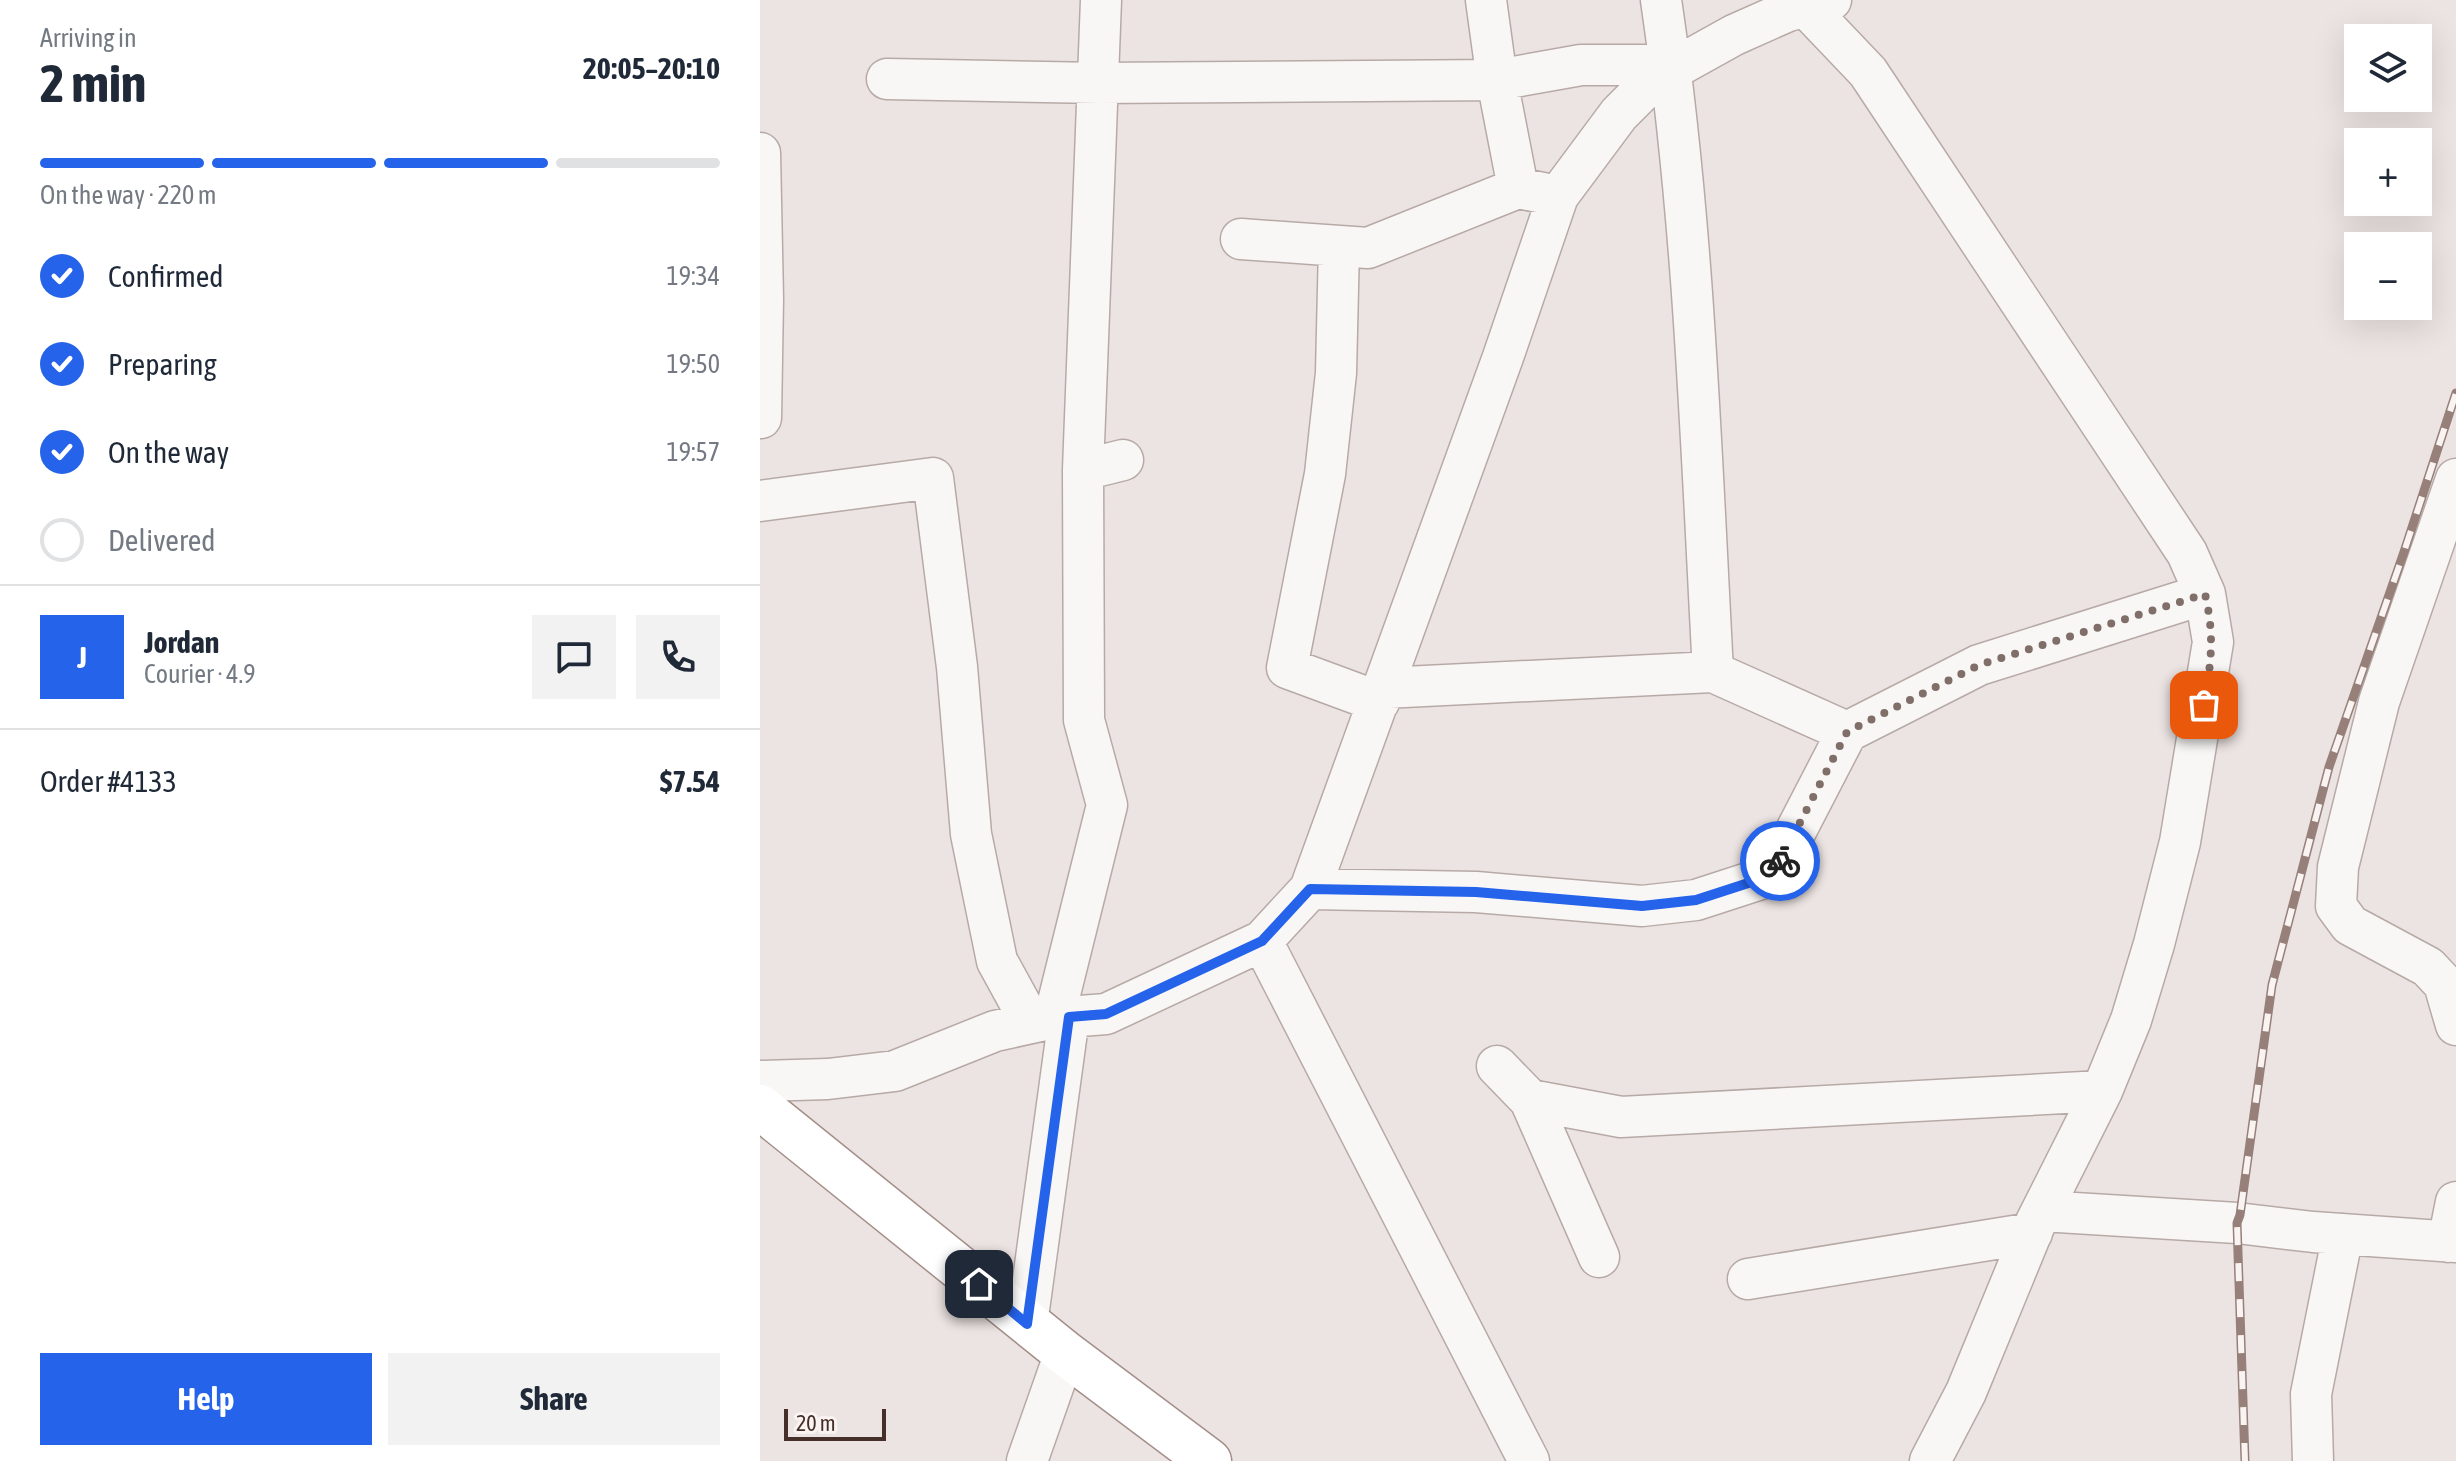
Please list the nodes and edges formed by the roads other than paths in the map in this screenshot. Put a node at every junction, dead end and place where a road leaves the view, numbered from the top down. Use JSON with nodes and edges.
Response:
{"nodes":[{"id":1,"x":1101,"y":0,"type":"edge"},
{"id":2,"x":1486,"y":0,"type":"edge"},
{"id":3,"x":1661,"y":0,"type":"edge"},
{"id":4,"x":1814,"y":2,"type":"edge"},
{"id":5,"x":1671,"y":70,"type":"junction"},
{"id":6,"x":887,"y":79,"type":"dead end"},
{"id":7,"x":1497,"y":80,"type":"junction"},
{"id":8,"x":1099,"y":83,"type":"junction"},
{"id":9,"x":760,"y":153,"type":"edge"},
{"id":10,"x":1518,"y":188,"type":"junction"},
{"id":11,"x":1558,"y":196,"type":"junction"},
{"id":12,"x":1241,"y":239,"type":"dead end"},
{"id":13,"x":1339,"y":246,"type":"junction"},
{"id":14,"x":760,"y":418,"type":"edge"},
{"id":15,"x":760,"y":451,"type":"edge"},
{"id":16,"x":1123,"y":460,"type":"dead end"},
{"id":17,"x":1083,"y":470,"type":"junction"},
{"id":18,"x":2454,"y":489,"type":"edge"},
{"id":19,"x":760,"y":501,"type":"edge"},
{"id":20,"x":2205,"y":594,"type":"junction"},
{"id":21,"x":1713,"y":672,"type":"junction"},
{"id":22,"x":1381,"y":695,"type":"junction"},
{"id":23,"x":1847,"y":732,"type":"junction"},
{"id":24,"x":1310,"y":889,"type":"junction"},
{"id":25,"x":1262,"y":941,"type":"junction"},
{"id":26,"x":2453,"y":1001,"type":"edge"},
{"id":27,"x":1051,"y":1019,"type":"junction"},
{"id":28,"x":1497,"y":1066,"type":"dead end"},
{"id":29,"x":760,"y":1081,"type":"edge"},
{"id":30,"x":2102,"y":1091,"type":"junction"},
{"id":31,"x":1530,"y":1100,"type":"junction"},
{"id":32,"x":760,"y":1101,"type":"edge"},
{"id":33,"x":760,"y":1108,"type":"edge"},
{"id":34,"x":2456,"y":1202,"type":"edge"},
{"id":35,"x":2037,"y":1222,"type":"junction"},
{"id":36,"x":2343,"y":1234,"type":"junction"},
{"id":37,"x":2452,"y":1242,"type":"edge"},
{"id":38,"x":1599,"y":1257,"type":"dead end"},
{"id":39,"x":1748,"y":1279,"type":"dead end"},
{"id":40,"x":1027,"y":1324,"type":"junction"},
{"id":41,"x":1065,"y":1353,"type":"junction"},
{"id":42,"x":1027,"y":1461,"type":"edge"},
{"id":43,"x":1209,"y":1461,"type":"edge"},
{"id":44,"x":1529,"y":1461,"type":"edge"},
{"id":45,"x":1930,"y":1461,"type":"edge"},
{"id":46,"x":2313,"y":1461,"type":"edge"}],
"edges":[{"from":1,"to":8,"type":"street"},
{"from":2,"to":7,"type":"street"},
{"from":3,"to":5,"type":"street"},
{"from":4,"to":5,"type":"street"},
{"from":4,"to":20,"type":"street"},
{"from":5,"to":7,"type":"street"},
{"from":5,"to":11,"type":"street"},
{"from":5,"to":21,"type":"street"},
{"from":6,"to":8,"type":"street"},
{"from":7,"to":8,"type":"street"},
{"from":7,"to":10,"type":"street"},
{"from":8,"to":17,"type":"street"},
{"from":9,"to":14,"type":"street"},
{"from":10,"to":11,"type":"street"},
{"from":10,"to":13,"type":"street"},
{"from":11,"to":22,"type":"street"},
{"from":12,"to":13,"type":"street"},
{"from":13,"to":22,"type":"street"},
{"from":14,"to":15,"type":"street"},
{"from":16,"to":17,"type":"street"},
{"from":17,"to":27,"type":"street"},
{"from":18,"to":26,"type":"street"},
{"from":19,"to":27,"type":"street"},
{"from":20,"to":23,"type":"street"},
{"from":20,"to":30,"type":"street"},
{"from":21,"to":22,"type":"street"},
{"from":21,"to":23,"type":"street"},
{"from":22,"to":24,"type":"street"},
{"from":23,"to":24,"type":"street"},
{"from":24,"to":25,"type":"street"},
{"from":25,"to":27,"type":"street"},
{"from":25,"to":44,"type":"street"},
{"from":27,"to":29,"type":"street"},
{"from":27,"to":40,"type":"street"},
{"from":28,"to":31,"type":"street"},
{"from":30,"to":31,"type":"street"},
{"from":30,"to":35,"type":"street"},
{"from":31,"to":38,"type":"street"},
{"from":32,"to":33,"type":"street"},
{"from":33,"to":40,"type":"highway"},
{"from":34,"to":37,"type":"street"},
{"from":35,"to":36,"type":"street"},
{"from":35,"to":39,"type":"street"},
{"from":35,"to":45,"type":"street"},
{"from":36,"to":37,"type":"street"},
{"from":36,"to":46,"type":"street"},
{"from":40,"to":41,"type":"highway"},
{"from":41,"to":42,"type":"street"},
{"from":41,"to":43,"type":"highway"}]}
